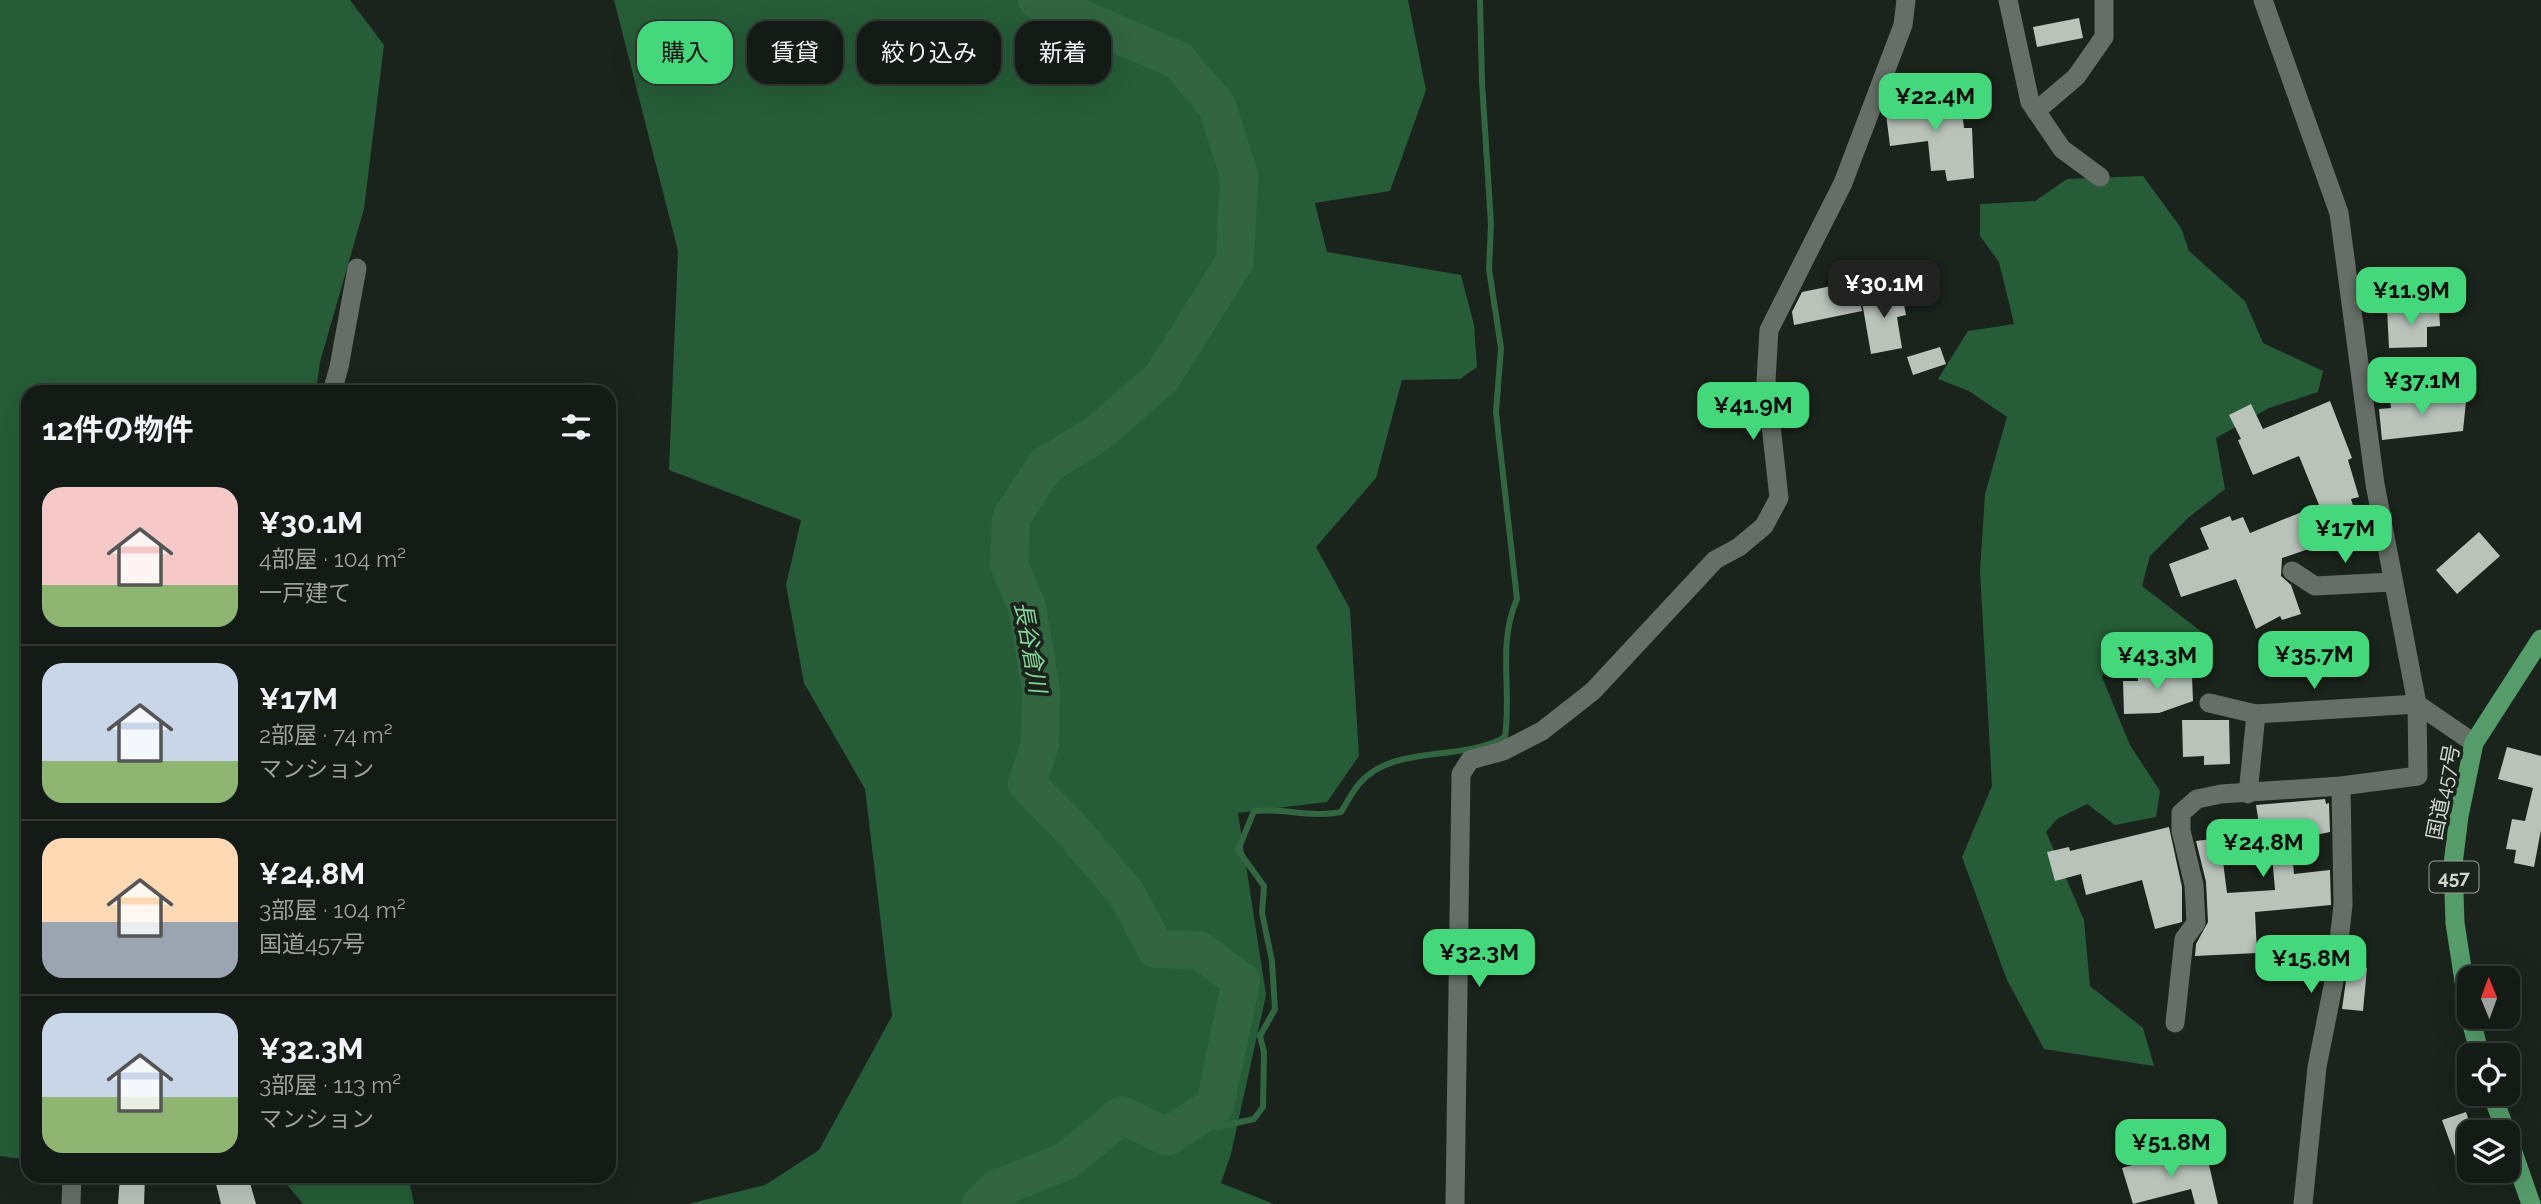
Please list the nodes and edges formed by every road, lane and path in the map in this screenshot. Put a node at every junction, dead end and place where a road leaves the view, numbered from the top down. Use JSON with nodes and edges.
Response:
{"nodes":[{"id":1,"x":1906,"y":0,"type":"edge"},
{"id":2,"x":2008,"y":0,"type":"edge"},
{"id":3,"x":2104,"y":0,"type":"edge"},
{"id":4,"x":2263,"y":0,"type":"edge"},
{"id":5,"x":2036,"y":111,"type":"junction"},
{"id":6,"x":2100,"y":177,"type":"dead end"},
{"id":7,"x":357,"y":268,"type":"dead end"},
{"id":8,"x":334,"y":385,"type":"edge"},
{"id":9,"x":2292,"y":571,"type":"dead end"},
{"id":10,"x":2392,"y":582,"type":"junction"},
{"id":11,"x":2541,"y":639,"type":"edge"},
{"id":12,"x":2209,"y":703,"type":"dead end"},
{"id":13,"x":2417,"y":704,"type":"junction"},
{"id":14,"x":2256,"y":715,"type":"junction"},
{"id":15,"x":2474,"y":743,"type":"junction"},
{"id":16,"x":2341,"y":786,"type":"junction"},
{"id":17,"x":2248,"y":794,"type":"junction"},
{"id":18,"x":2462,"y":966,"type":"edge"},
{"id":19,"x":2175,"y":1023,"type":"dead end"},
{"id":20,"x":2520,"y":1173,"type":"edge"},
{"id":21,"x":72,"y":1183,"type":"edge"},
{"id":22,"x":71,"y":1204,"type":"edge"},
{"id":23,"x":1455,"y":1204,"type":"edge"},
{"id":24,"x":2303,"y":1204,"type":"edge"},
{"id":25,"x":2531,"y":1204,"type":"edge"}],
"edges":[{"from":1,"to":23,"type":"street"},
{"from":2,"to":5,"type":"street"},
{"from":3,"to":5,"type":"street"},
{"from":4,"to":10,"type":"street"},
{"from":5,"to":6,"type":"street"},
{"from":7,"to":8,"type":"street"},
{"from":9,"to":10,"type":"street"},
{"from":10,"to":13,"type":"street"},
{"from":11,"to":15,"type":"highway","name":"国道457号","number":"457"},
{"from":12,"to":14,"type":"street"},
{"from":13,"to":14,"type":"street"},
{"from":13,"to":15,"type":"street"},
{"from":13,"to":16,"type":"street"},
{"from":14,"to":17,"type":"street"},
{"from":15,"to":18,"type":"highway","name":"国道457号","number":"457"},
{"from":16,"to":17,"type":"street"},
{"from":16,"to":24,"type":"street"},
{"from":17,"to":19,"type":"street"},
{"from":20,"to":25,"type":"highway"},
{"from":21,"to":22,"type":"street"}]}
